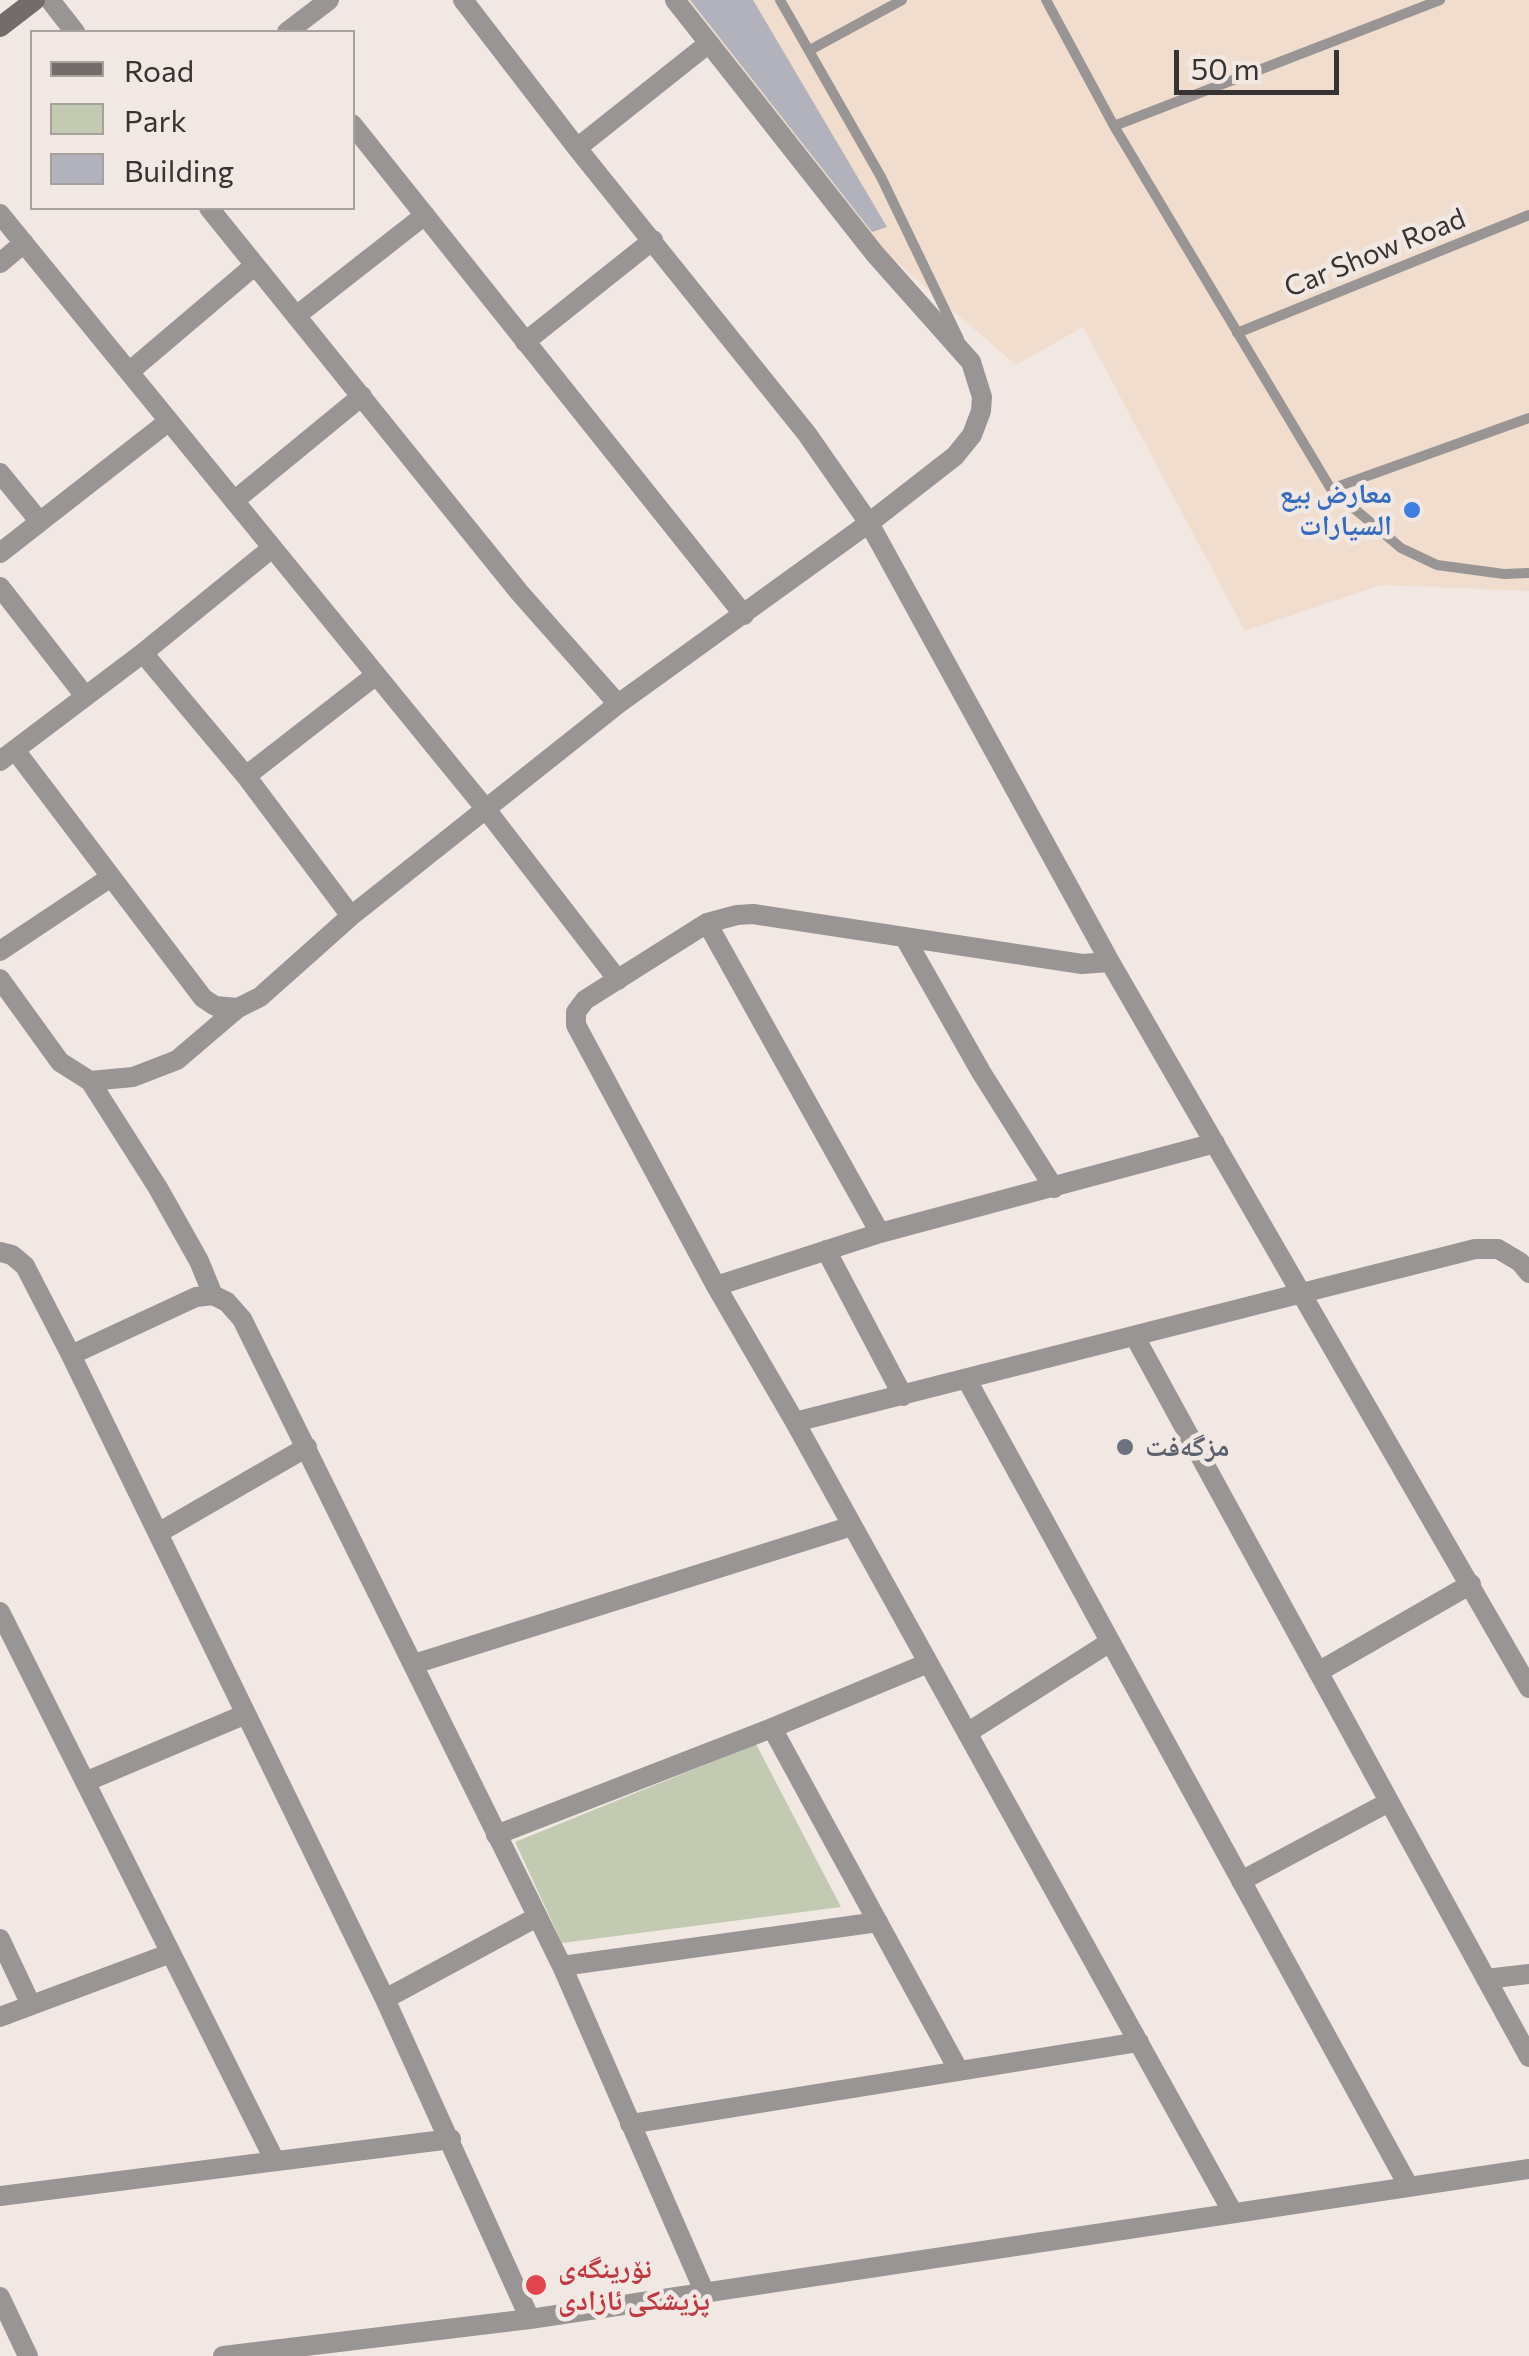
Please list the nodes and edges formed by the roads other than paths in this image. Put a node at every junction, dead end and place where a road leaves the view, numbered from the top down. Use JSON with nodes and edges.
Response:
{"nodes":[{"id":1,"x":35,"y":0,"type":"edge"},
{"id":2,"x":50,"y":0,"type":"edge"},
{"id":3,"x":328,"y":0,"type":"edge"},
{"id":4,"x":463,"y":0,"type":"edge"},
{"id":5,"x":675,"y":0,"type":"edge"},
{"id":6,"x":780,"y":0,"type":"edge"},
{"id":7,"x":902,"y":0,"type":"edge"},
{"id":8,"x":1046,"y":0,"type":"edge"},
{"id":9,"x":1440,"y":0,"type":"edge"},
{"id":10,"x":0,"y":27,"type":"edge"},
{"id":11,"x":73,"y":30,"type":"edge"},
{"id":12,"x":290,"y":30,"type":"edge"},
{"id":13,"x":709,"y":44,"type":"junction"},
{"id":14,"x":810,"y":50,"type":"junction"},
{"id":15,"x":1114,"y":126,"type":"junction"},
{"id":16,"x":355,"y":128,"type":"edge"},
{"id":17,"x":577,"y":148,"type":"junction"},
{"id":18,"x":212,"y":210,"type":"edge"},
{"id":19,"x":0,"y":214,"type":"edge"},
{"id":20,"x":1529,"y":214,"type":"edge"},
{"id":21,"x":425,"y":215,"type":"junction"},
{"id":22,"x":653,"y":240,"type":"junction"},
{"id":23,"x":24,"y":243,"type":"junction"},
{"id":24,"x":0,"y":263,"type":"edge"},
{"id":25,"x":254,"y":266,"type":"junction"},
{"id":26,"x":296,"y":316,"type":"junction"},
{"id":27,"x":1237,"y":334,"type":"junction"},
{"id":28,"x":526,"y":342,"type":"junction"},
{"id":29,"x":970,"y":362,"type":"junction"},
{"id":30,"x":129,"y":372,"type":"junction"},
{"id":31,"x":362,"y":396,"type":"junction"},
{"id":32,"x":1529,"y":418,"type":"edge"},
{"id":33,"x":169,"y":421,"type":"junction"},
{"id":34,"x":0,"y":473,"type":"edge"},
{"id":35,"x":1332,"y":489,"type":"junction"},
{"id":36,"x":234,"y":501,"type":"junction"},
{"id":37,"x":40,"y":522,"type":"junction"},
{"id":38,"x":869,"y":522,"type":"junction"},
{"id":39,"x":272,"y":548,"type":"junction"},
{"id":40,"x":0,"y":552,"type":"edge"},
{"id":41,"x":1529,"y":573,"type":"edge"},
{"id":42,"x":0,"y":587,"type":"edge"},
{"id":43,"x":744,"y":615,"type":"junction"},
{"id":44,"x":143,"y":653,"type":"junction"},
{"id":45,"x":376,"y":675,"type":"junction"},
{"id":46,"x":85,"y":696,"type":"junction"},
{"id":47,"x":618,"y":704,"type":"junction"},
{"id":48,"x":7,"y":756,"type":"edge"},
{"id":49,"x":246,"y":776,"type":"junction"},
{"id":50,"x":485,"y":808,"type":"junction"},
{"id":51,"x":111,"y":876,"type":"junction"},
{"id":52,"x":351,"y":916,"type":"junction"},
{"id":53,"x":707,"y":924,"type":"junction"},
{"id":54,"x":905,"y":938,"type":"junction"},
{"id":55,"x":0,"y":950,"type":"edge"},
{"id":56,"x":1110,"y":962,"type":"junction"},
{"id":57,"x":618,"y":980,"type":"junction"},
{"id":58,"x":3,"y":991,"type":"edge"},
{"id":59,"x":238,"y":1008,"type":"junction"},
{"id":60,"x":90,"y":1081,"type":"junction"},
{"id":61,"x":1216,"y":1144,"type":"junction"},
{"id":62,"x":1054,"y":1188,"type":"junction"},
{"id":63,"x":880,"y":1233,"type":"junction"},
{"id":64,"x":826,"y":1250,"type":"junction"},
{"id":65,"x":0,"y":1252,"type":"edge"},
{"id":66,"x":1529,"y":1273,"type":"edge"},
{"id":67,"x":716,"y":1286,"type":"junction"},
{"id":68,"x":214,"y":1294,"type":"junction"},
{"id":69,"x":1300,"y":1295,"type":"junction"},
{"id":70,"x":1135,"y":1337,"type":"junction"},
{"id":71,"x":71,"y":1355,"type":"junction"},
{"id":72,"x":967,"y":1380,"type":"junction"},
{"id":73,"x":903,"y":1396,"type":"junction"},
{"id":74,"x":795,"y":1422,"type":"junction"},
{"id":75,"x":307,"y":1447,"type":"junction"},
{"id":76,"x":852,"y":1526,"type":"junction"},
{"id":77,"x":158,"y":1532,"type":"junction"},
{"id":78,"x":1471,"y":1584,"type":"junction"},
{"id":79,"x":0,"y":1612,"type":"edge"},
{"id":80,"x":1110,"y":1642,"type":"junction"},
{"id":81,"x":928,"y":1663,"type":"junction"},
{"id":82,"x":414,"y":1664,"type":"junction"},
{"id":83,"x":1318,"y":1672,"type":"junction"},
{"id":84,"x":1527,"y":1679,"type":"edge"},
{"id":85,"x":246,"y":1714,"type":"junction"},
{"id":86,"x":772,"y":1728,"type":"junction"},
{"id":87,"x":967,"y":1733,"type":"junction"},
{"id":88,"x":85,"y":1782,"type":"junction"},
{"id":89,"x":1389,"y":1802,"type":"junction"},
{"id":90,"x":496,"y":1835,"type":"junction"},
{"id":91,"x":1241,"y":1881,"type":"junction"},
{"id":92,"x":537,"y":1918,"type":"junction"},
{"id":93,"x":878,"y":1922,"type":"junction"},
{"id":94,"x":0,"y":1938,"type":"edge"},
{"id":95,"x":170,"y":1953,"type":"junction"},
{"id":96,"x":562,"y":1966,"type":"junction"},
{"id":97,"x":1529,"y":1974,"type":"edge"},
{"id":98,"x":1486,"y":1979,"type":"junction"},
{"id":99,"x":385,"y":1999,"type":"junction"},
{"id":100,"x":30,"y":2005,"type":"junction"},
{"id":101,"x":0,"y":2016,"type":"edge"},
{"id":102,"x":1139,"y":2042,"type":"junction"},
{"id":103,"x":1529,"y":2058,"type":"edge"},
{"id":104,"x":959,"y":2071,"type":"junction"},
{"id":105,"x":630,"y":2124,"type":"junction"},
{"id":106,"x":451,"y":2139,"type":"junction"},
{"id":107,"x":275,"y":2161,"type":"junction"},
{"id":108,"x":1529,"y":2169,"type":"edge"},
{"id":109,"x":1408,"y":2187,"type":"junction"},
{"id":110,"x":0,"y":2196,"type":"edge"},
{"id":111,"x":1233,"y":2213,"type":"junction"},
{"id":112,"x":704,"y":2291,"type":"junction"},
{"id":113,"x":0,"y":2298,"type":"edge"},
{"id":114,"x":530,"y":2319,"type":"junction"},
{"id":115,"x":28,"y":2356,"type":"edge"},
{"id":116,"x":223,"y":2356,"type":"edge"}],
"edges":[{"from":1,"to":10,"type":"main road"},
{"from":2,"to":11,"type":"street"},
{"from":3,"to":12,"type":"street"},
{"from":4,"to":17,"type":"street"},
{"from":5,"to":13,"type":"street"},
{"from":6,"to":14,"type":"lane"},
{"from":7,"to":14,"type":"lane"},
{"from":8,"to":15,"type":"lane"},
{"from":9,"to":15,"type":"lane"},
{"from":13,"to":17,"type":"street"},
{"from":13,"to":29,"type":"street"},
{"from":14,"to":29,"type":"lane"},
{"from":15,"to":27,"type":"lane"},
{"from":16,"to":21,"type":"street"},
{"from":17,"to":22,"type":"street"},
{"from":18,"to":25,"type":"street"},
{"from":19,"to":23,"type":"street"},
{"from":20,"to":27,"type":"lane","name":"Car Show Road"},
{"from":21,"to":26,"type":"street"},
{"from":21,"to":28,"type":"street"},
{"from":22,"to":28,"type":"street"},
{"from":22,"to":38,"type":"street"},
{"from":23,"to":24,"type":"street"},
{"from":23,"to":30,"type":"street"},
{"from":25,"to":26,"type":"street"},
{"from":25,"to":30,"type":"street"},
{"from":26,"to":31,"type":"street"},
{"from":27,"to":35,"type":"lane"},
{"from":28,"to":43,"type":"street"},
{"from":29,"to":38,"type":"street"},
{"from":30,"to":33,"type":"street"},
{"from":31,"to":36,"type":"street"},
{"from":31,"to":47,"type":"street"},
{"from":32,"to":35,"type":"lane"},
{"from":33,"to":36,"type":"street"},
{"from":33,"to":37,"type":"street"},
{"from":34,"to":37,"type":"street"},
{"from":35,"to":41,"type":"lane"},
{"from":36,"to":39,"type":"street"},
{"from":37,"to":40,"type":"street"},
{"from":38,"to":43,"type":"street"},
{"from":38,"to":56,"type":"street"},
{"from":39,"to":44,"type":"street"},
{"from":39,"to":45,"type":"street"},
{"from":42,"to":46,"type":"street"},
{"from":43,"to":47,"type":"street"},
{"from":44,"to":46,"type":"street"},
{"from":44,"to":49,"type":"street"},
{"from":45,"to":49,"type":"street"},
{"from":45,"to":50,"type":"street"},
{"from":46,"to":48,"type":"street"},
{"from":47,"to":50,"type":"street"},
{"from":48,"to":51,"type":"street"},
{"from":49,"to":52,"type":"street"},
{"from":50,"to":52,"type":"street"},
{"from":50,"to":57,"type":"street"},
{"from":51,"to":55,"type":"street"},
{"from":51,"to":59,"type":"street"},
{"from":52,"to":59,"type":"street"},
{"from":53,"to":54,"type":"street"},
{"from":53,"to":57,"type":"street"},
{"from":53,"to":63,"type":"street"},
{"from":54,"to":56,"type":"street"},
{"from":54,"to":62,"type":"street"},
{"from":56,"to":61,"type":"street"},
{"from":57,"to":67,"type":"street"},
{"from":58,"to":60,"type":"street"},
{"from":59,"to":60,"type":"street"},
{"from":60,"to":68,"type":"street"},
{"from":61,"to":62,"type":"street"},
{"from":61,"to":69,"type":"street"},
{"from":62,"to":63,"type":"street"},
{"from":63,"to":64,"type":"street"},
{"from":64,"to":67,"type":"street"},
{"from":64,"to":73,"type":"street"},
{"from":65,"to":71,"type":"street"},
{"from":66,"to":69,"type":"street"},
{"from":67,"to":74,"type":"street"},
{"from":68,"to":71,"type":"street"},
{"from":68,"to":75,"type":"street"},
{"from":69,"to":70,"type":"street"},
{"from":69,"to":78,"type":"street"},
{"from":70,"to":72,"type":"street"},
{"from":70,"to":83,"type":"street"},
{"from":71,"to":77,"type":"street"},
{"from":72,"to":73,"type":"street"},
{"from":72,"to":80,"type":"street"},
{"from":73,"to":74,"type":"street"},
{"from":74,"to":76,"type":"street"},
{"from":75,"to":77,"type":"street"},
{"from":75,"to":82,"type":"street"},
{"from":76,"to":81,"type":"street"},
{"from":76,"to":82,"type":"street"},
{"from":77,"to":85,"type":"street"},
{"from":78,"to":83,"type":"street"},
{"from":78,"to":84,"type":"street"},
{"from":79,"to":88,"type":"street"},
{"from":80,"to":87,"type":"street"},
{"from":80,"to":91,"type":"street"},
{"from":81,"to":86,"type":"street"},
{"from":81,"to":87,"type":"street"},
{"from":82,"to":90,"type":"street"},
{"from":83,"to":89,"type":"street"},
{"from":85,"to":88,"type":"street"},
{"from":85,"to":99,"type":"street"},
{"from":86,"to":90,"type":"street"},
{"from":86,"to":93,"type":"street"},
{"from":87,"to":102,"type":"street"},
{"from":88,"to":95,"type":"street"},
{"from":89,"to":91,"type":"street"},
{"from":89,"to":98,"type":"street"},
{"from":90,"to":92,"type":"street"},
{"from":91,"to":109,"type":"street"},
{"from":92,"to":96,"type":"street"},
{"from":92,"to":99,"type":"street"},
{"from":93,"to":96,"type":"street"},
{"from":93,"to":104,"type":"street"},
{"from":94,"to":100,"type":"street"},
{"from":95,"to":100,"type":"street"},
{"from":95,"to":107,"type":"street"},
{"from":96,"to":105,"type":"street"},
{"from":97,"to":98,"type":"street"},
{"from":98,"to":103,"type":"street"},
{"from":99,"to":106,"type":"street"},
{"from":100,"to":101,"type":"street"},
{"from":102,"to":104,"type":"street"},
{"from":102,"to":111,"type":"street"},
{"from":104,"to":105,"type":"street"},
{"from":105,"to":112,"type":"street"},
{"from":106,"to":107,"type":"street"},
{"from":106,"to":114,"type":"street"},
{"from":107,"to":110,"type":"street"},
{"from":108,"to":109,"type":"street"},
{"from":109,"to":111,"type":"street"},
{"from":111,"to":112,"type":"street"},
{"from":112,"to":114,"type":"street"},
{"from":113,"to":115,"type":"street"},
{"from":114,"to":116,"type":"street"}]}
